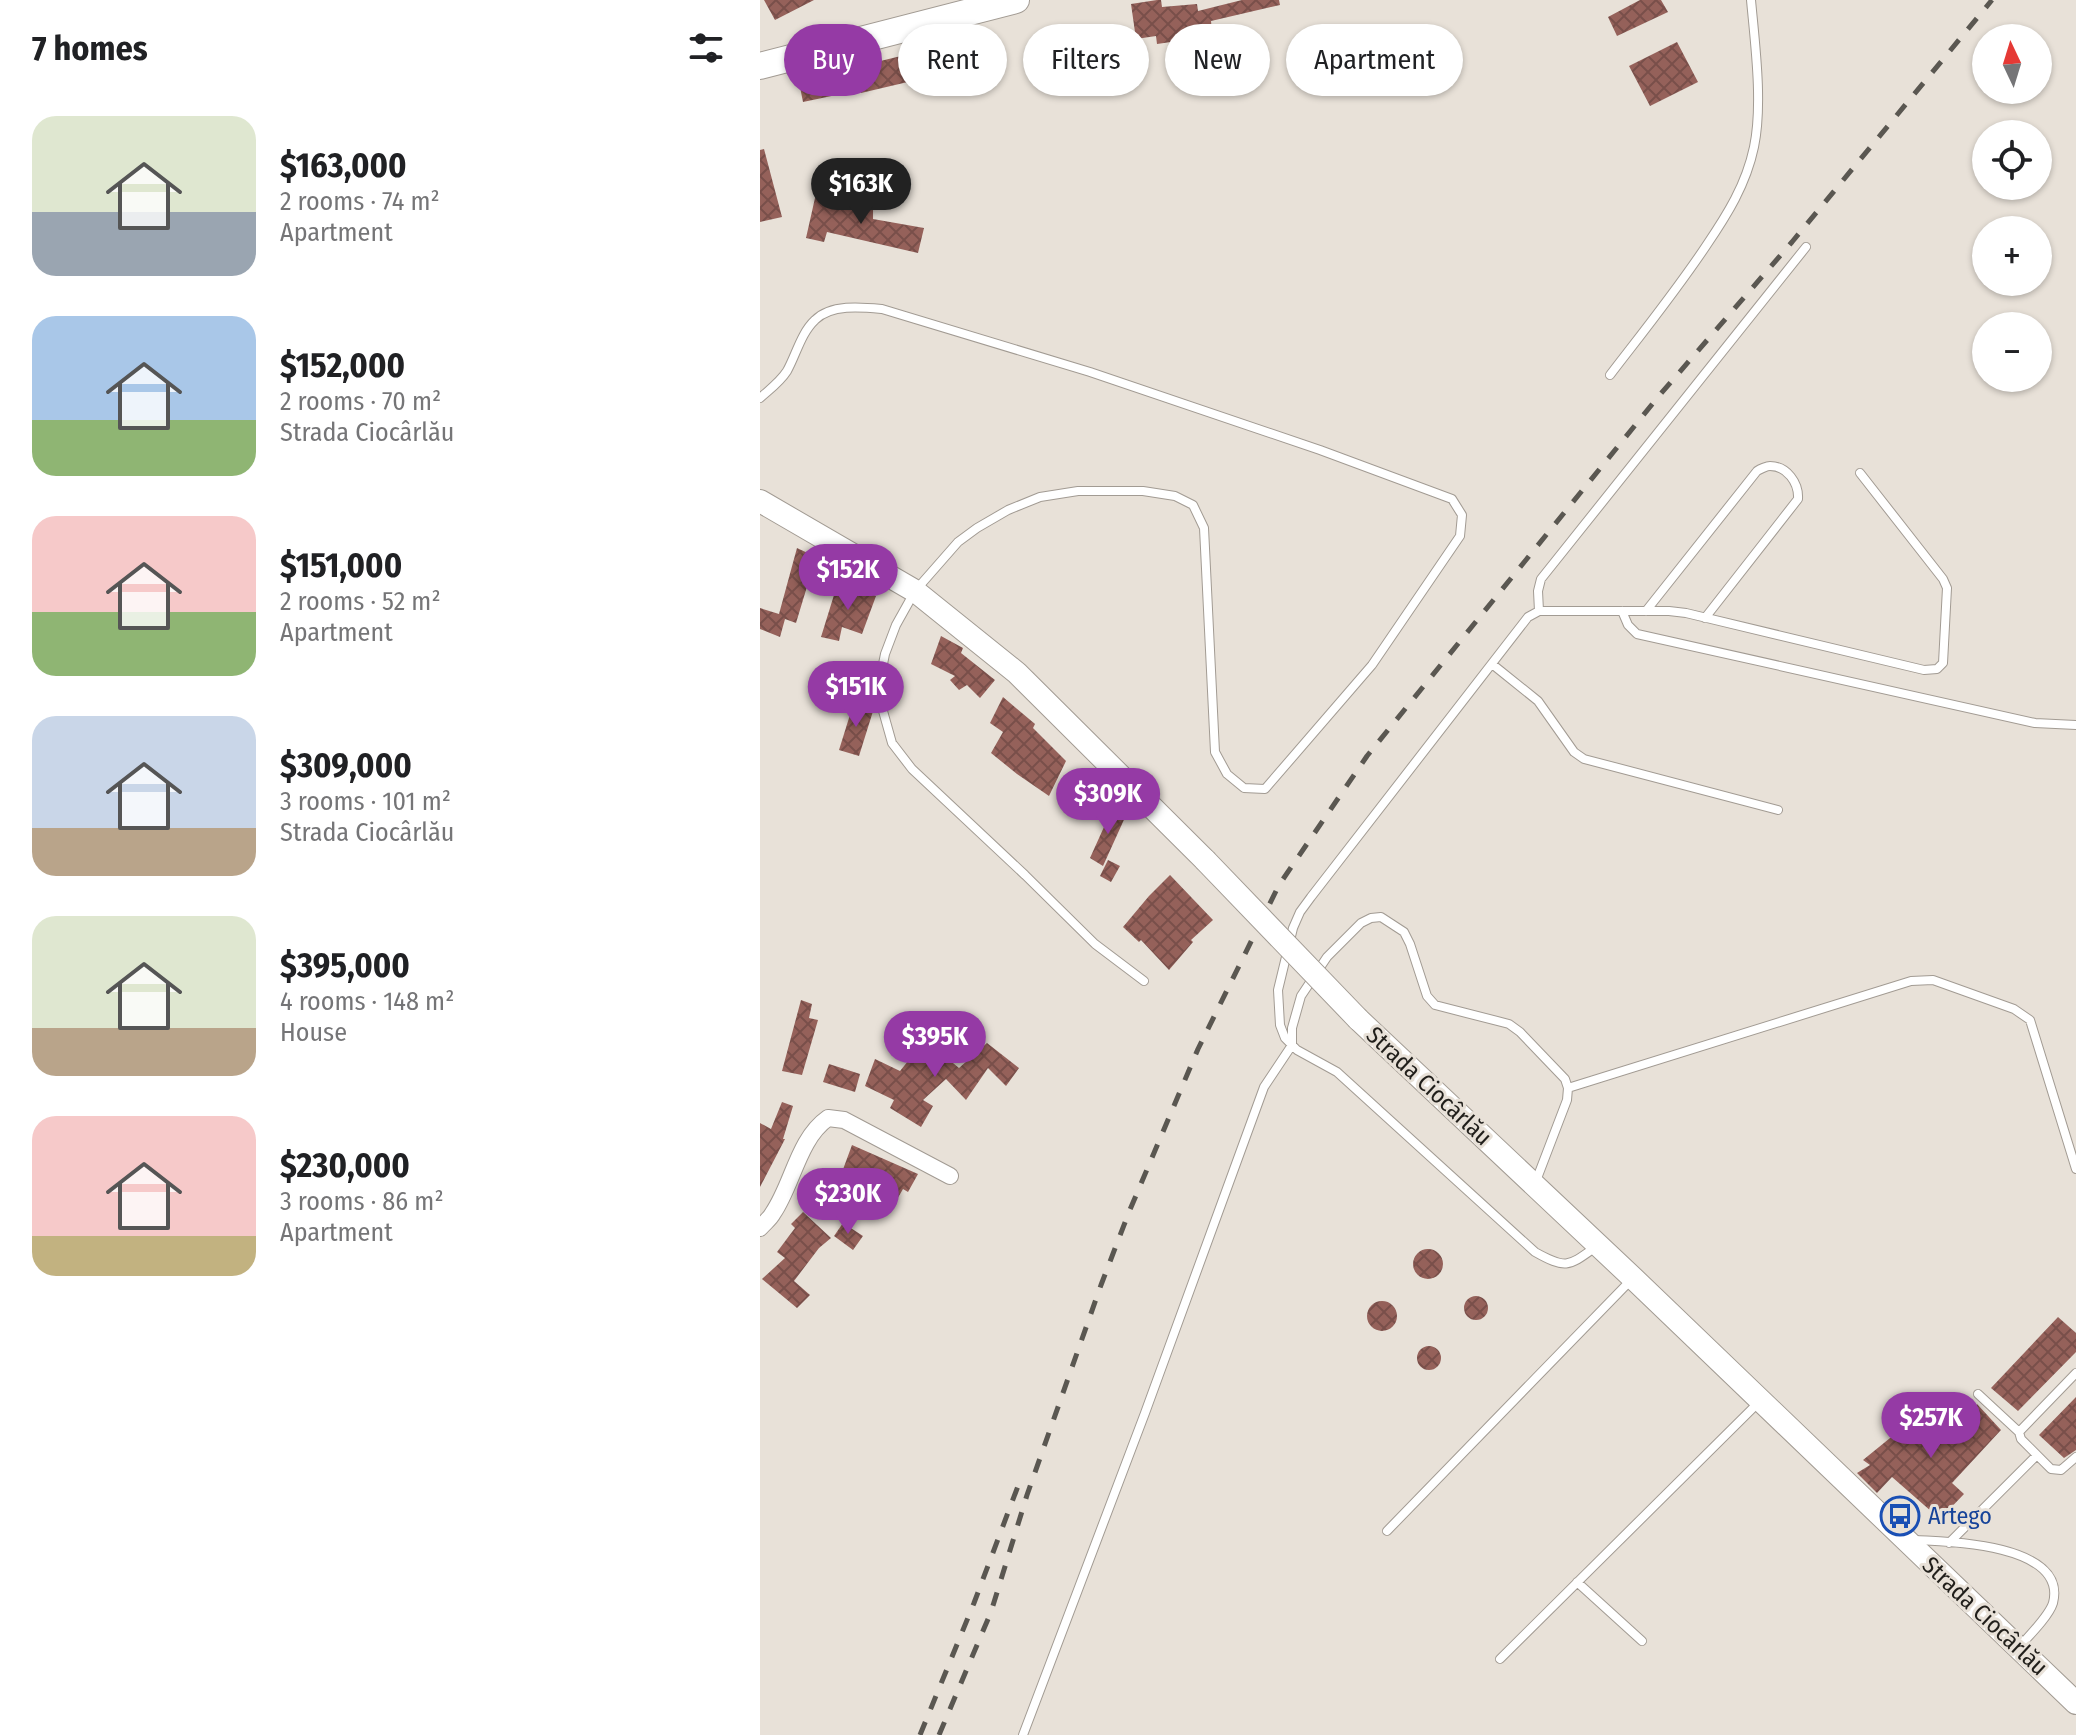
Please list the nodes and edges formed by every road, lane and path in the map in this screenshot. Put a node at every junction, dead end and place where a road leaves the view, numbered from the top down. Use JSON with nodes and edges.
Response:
{"nodes":[{"id":1,"x":1016,"y":0,"type":"edge"},
{"id":2,"x":1751,"y":0,"type":"edge"},
{"id":3,"x":930,"y":22,"type":"joint"},
{"id":4,"x":882,"y":34,"type":"edge"},
{"id":5,"x":784,"y":60,"type":"edge"},
{"id":6,"x":760,"y":66,"type":"edge"},
{"id":7,"x":1806,"y":247,"type":"dead end"},
{"id":8,"x":1610,"y":375,"type":"dead end"},
{"id":9,"x":760,"y":398,"type":"edge"},
{"id":10,"x":1860,"y":473,"type":"dead end"},
{"id":11,"x":760,"y":501,"type":"edge"},
{"id":12,"x":915,"y":591,"type":"junction"},
{"id":13,"x":1539,"y":611,"type":"junction"},
{"id":14,"x":1622,"y":611,"type":"junction"},
{"id":15,"x":1646,"y":611,"type":"junction"},
{"id":16,"x":1705,"y":618,"type":"junction"},
{"id":17,"x":1492,"y":664,"type":"junction"},
{"id":18,"x":2076,"y":725,"type":"edge"},
{"id":19,"x":1778,"y":810,"type":"dead end"},
{"id":20,"x":1144,"y":981,"type":"dead end"},
{"id":21,"x":1292,"y":1045,"type":"junction"},
{"id":22,"x":1568,"y":1088,"type":"junction"},
{"id":23,"x":2076,"y":1169,"type":"edge"},
{"id":24,"x":950,"y":1176,"type":"dead end"},
{"id":25,"x":1534,"y":1185,"type":"junction"},
{"id":26,"x":760,"y":1228,"type":"edge"},
{"id":27,"x":1598,"y":1245,"type":"junction"},
{"id":28,"x":1633,"y":1278,"type":"junction"},
{"id":29,"x":2076,"y":1373,"type":"edge"},
{"id":30,"x":1978,"y":1394,"type":"dead end"},
{"id":31,"x":1760,"y":1401,"type":"junction"},
{"id":32,"x":2019,"y":1432,"type":"junction"},
{"id":33,"x":2036,"y":1456,"type":"junction"},
{"id":34,"x":2076,"y":1457,"type":"edge"},
{"id":35,"x":1387,"y":1531,"type":"dead end"},
{"id":36,"x":1904,"y":1539,"type":"junction"},
{"id":37,"x":1949,"y":1543,"type":"junction"},
{"id":38,"x":1577,"y":1582,"type":"junction"},
{"id":39,"x":1642,"y":1641,"type":"dead end"},
{"id":40,"x":2018,"y":1647,"type":"junction"},
{"id":41,"x":1500,"y":1659,"type":"dead end"},
{"id":42,"x":2076,"y":1703,"type":"edge"},
{"id":43,"x":1023,"y":1735,"type":"edge"}],
"edges":[{"from":1,"to":3,"type":"main road"},
{"from":2,"to":8,"type":"lane"},
{"from":3,"to":4,"type":"main road"},
{"from":5,"to":6,"type":"main road"},
{"from":7,"to":13,"type":"lane"},
{"from":9,"to":12,"type":"lane"},
{"from":10,"to":16,"type":"lane"},
{"from":11,"to":12,"type":"main road","name":"Strada Ciocârlău"},
{"from":12,"to":20,"type":"lane"},
{"from":12,"to":25,"type":"main road","name":"Strada Ciocârlău","bridge":true},
{"from":13,"to":14,"type":"lane"},
{"from":13,"to":17,"type":"lane"},
{"from":14,"to":15,"type":"lane"},
{"from":14,"to":18,"type":"lane"},
{"from":15,"to":16,"type":"lane"},
{"from":15,"to":16,"type":"lane"},
{"from":17,"to":19,"type":"lane"},
{"from":17,"to":21,"type":"lane"},
{"from":21,"to":22,"type":"lane"},
{"from":21,"to":27,"type":"lane"},
{"from":21,"to":43,"type":"lane"},
{"from":22,"to":23,"type":"lane"},
{"from":22,"to":25,"type":"lane"},
{"from":24,"to":26,"type":"street"},
{"from":25,"to":27,"type":"main road","name":"Strada Ciocârlău"},
{"from":27,"to":28,"type":"main road","name":"Strada Ciocârlău"},
{"from":28,"to":31,"type":"main road","name":"Strada Ciocârlău"},
{"from":28,"to":35,"type":"lane"},
{"from":29,"to":32,"type":"lane"},
{"from":30,"to":32,"type":"lane"},
{"from":31,"to":36,"type":"main road","name":"Strada Ciocârlău"},
{"from":31,"to":38,"type":"lane"},
{"from":32,"to":33,"type":"lane"},
{"from":33,"to":34,"type":"lane"},
{"from":33,"to":37,"type":"lane"},
{"from":36,"to":37,"type":"lane"},
{"from":36,"to":40,"type":"main road","name":"Strada Ciocârlău"},
{"from":37,"to":40,"type":"lane"},
{"from":38,"to":39,"type":"lane"},
{"from":38,"to":41,"type":"lane"},
{"from":40,"to":42,"type":"main road","name":"Strada Ciocârlău"}]}
